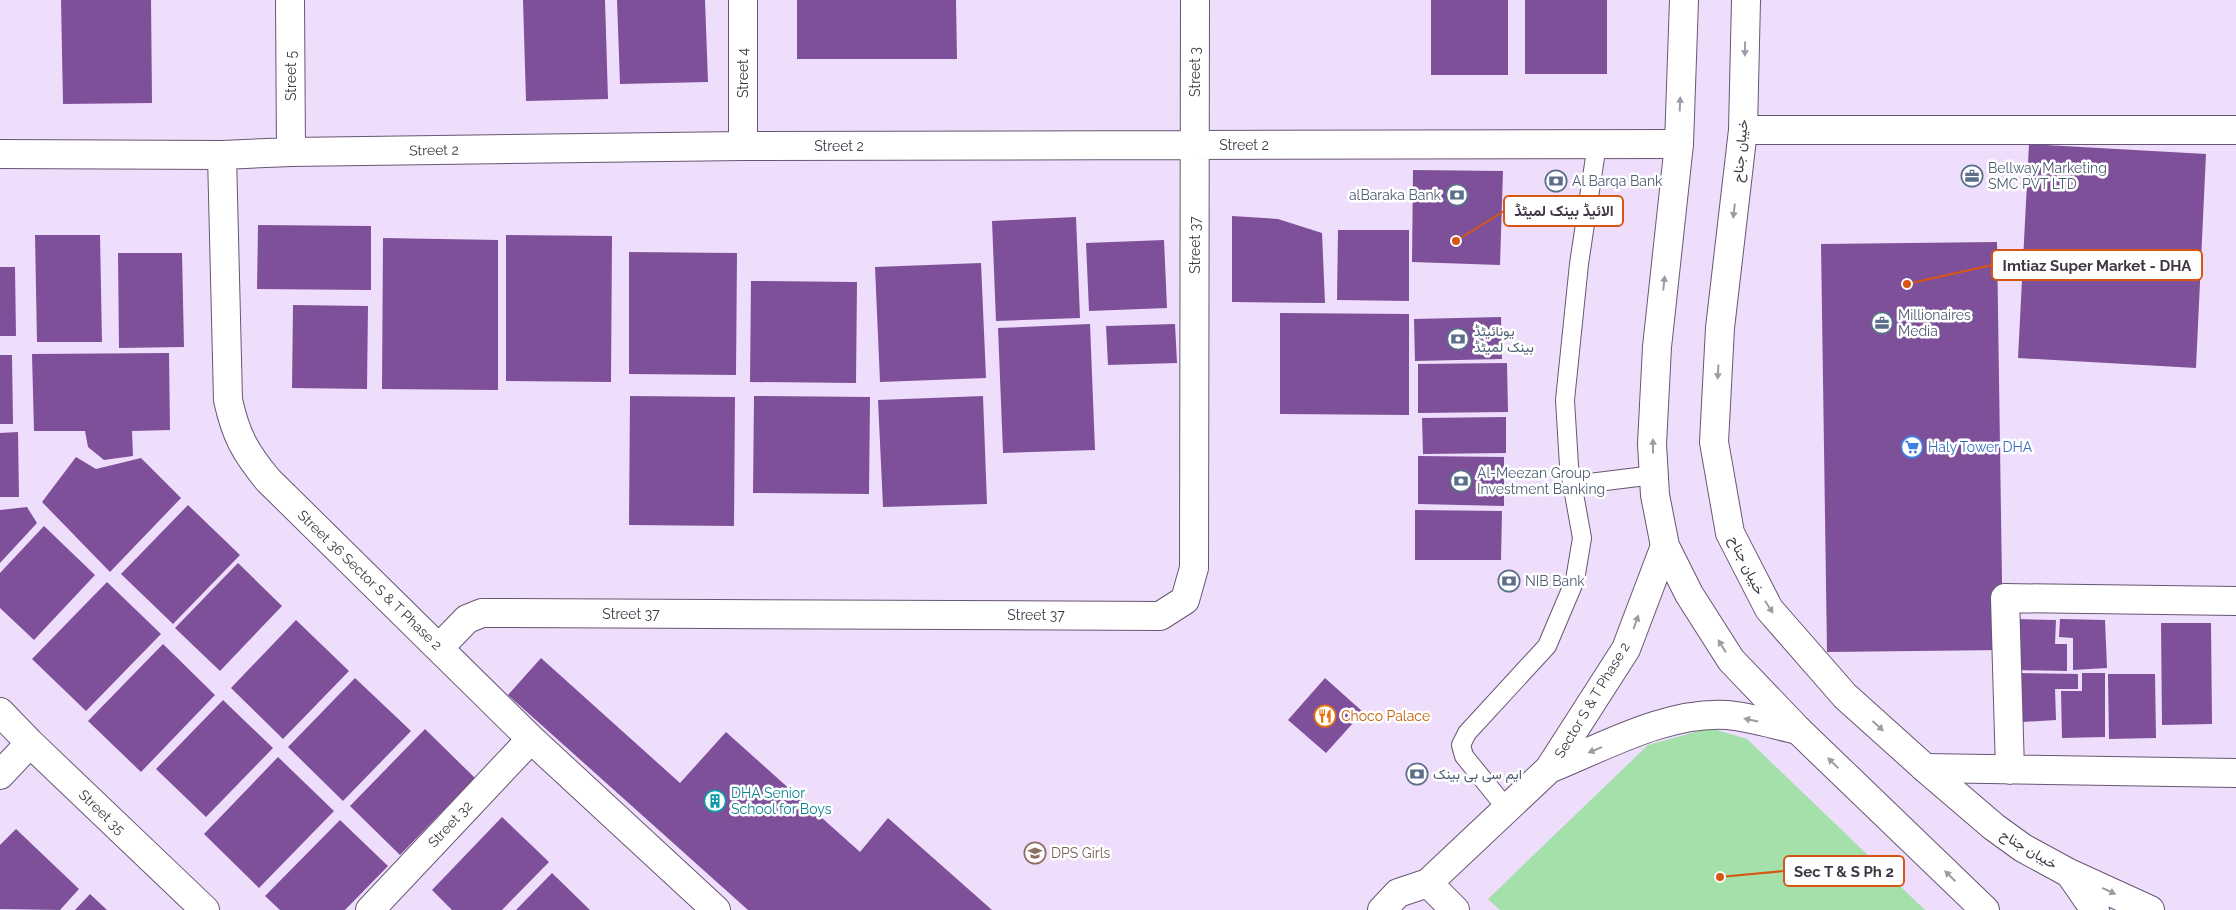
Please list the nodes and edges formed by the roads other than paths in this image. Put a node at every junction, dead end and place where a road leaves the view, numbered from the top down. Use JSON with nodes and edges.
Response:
{"nodes":[{"id":1,"x":290,"y":0,"type":"edge"},
{"id":2,"x":743,"y":0,"type":"edge"},
{"id":3,"x":1195,"y":0,"type":"edge"},
{"id":4,"x":1684,"y":0,"type":"edge"},
{"id":5,"x":1746,"y":0,"type":"edge"},
{"id":6,"x":1743,"y":130,"type":"junction"},
{"id":7,"x":2236,"y":130,"type":"edge"},
{"id":8,"x":1597,"y":144,"type":"junction"},
{"id":9,"x":1679,"y":144,"type":"junction"},
{"id":10,"x":1195,"y":145,"type":"junction"},
{"id":11,"x":743,"y":146,"type":"junction"},
{"id":12,"x":292,"y":152,"type":"junction"},
{"id":13,"x":0,"y":154,"type":"edge"},
{"id":14,"x":222,"y":155,"type":"junction"},
{"id":15,"x":1654,"y":475,"type":"junction"},
{"id":16,"x":1572,"y":485,"type":"junction"},
{"id":17,"x":1665,"y":546,"type":"junction"},
{"id":18,"x":2236,"y":601,"type":"edge"},
{"id":19,"x":439,"y":648,"type":"junction"},
{"id":20,"x":0,"y":712,"type":"edge"},
{"id":21,"x":1798,"y":730,"type":"junction"},
{"id":22,"x":531,"y":739,"type":"junction"},
{"id":23,"x":30,"y":743,"type":"junction"},
{"id":24,"x":1925,"y":768,"type":"junction"},
{"id":25,"x":1549,"y":769,"type":"junction"},
{"id":26,"x":2010,"y":770,"type":"junction"},
{"id":27,"x":2236,"y":774,"type":"edge"},
{"id":28,"x":0,"y":775,"type":"edge"},
{"id":29,"x":1507,"y":809,"type":"junction"},
{"id":30,"x":2069,"y":873,"type":"junction"},
{"id":31,"x":1428,"y":883,"type":"junction"},
{"id":32,"x":205,"y":910,"type":"edge"},
{"id":33,"x":370,"y":910,"type":"edge"},
{"id":34,"x":716,"y":910,"type":"edge"},
{"id":35,"x":1382,"y":910,"type":"edge"},
{"id":36,"x":1455,"y":910,"type":"edge"},
{"id":37,"x":1985,"y":910,"type":"edge"},
{"id":38,"x":2095,"y":910,"type":"edge"},
{"id":39,"x":2150,"y":910,"type":"edge"}],
"edges":[{"from":1,"to":12,"type":"street","name":"Street 5"},
{"from":2,"to":11,"type":"street","name":"Street 4"},
{"from":3,"to":10,"type":"street","name":"Street 3"},
{"from":9,"to":4,"type":"street","one_way":true},
{"from":5,"to":6,"type":"street","name":"خیبان جناح","one_way":true},
{"from":6,"to":7,"type":"street"},
{"from":6,"to":24,"type":"street","name":"خیبان جناح","one_way":true},
{"from":8,"to":9,"type":"street","name":"Street 2"},
{"from":8,"to":10,"type":"street","name":"Street 2"},
{"from":8,"to":16,"type":"lane"},
{"from":15,"to":9,"type":"street","one_way":true},
{"from":10,"to":11,"type":"street","name":"Street 2"},
{"from":10,"to":19,"type":"street","name":"Street 37"},
{"from":11,"to":12,"type":"street","name":"Street 2"},
{"from":12,"to":14,"type":"street","name":"Street 2"},
{"from":13,"to":14,"type":"street","name":"Street 2"},
{"from":14,"to":19,"type":"street","name":"Street 36 Sector S & T Phase 2"},
{"from":15,"to":16,"type":"lane"},
{"from":15,"to":17,"type":"street"},
{"from":16,"to":29,"type":"lane"},
{"from":21,"to":17,"type":"street","one_way":true},
{"from":25,"to":17,"type":"street","name":"Sector S & T Phase 2","one_way":true},
{"from":18,"to":26,"type":"street"},
{"from":19,"to":22,"type":"street","name":"Street 36 Sector S & T Phase 2"},
{"from":20,"to":23,"type":"street","name":"Street 35"},
{"from":21,"to":25,"type":"street","name":"Sector S & T Phase 2","one_way":true},
{"from":37,"to":21,"type":"street","one_way":true},
{"from":22,"to":33,"type":"street","name":"Street 32"},
{"from":22,"to":34,"type":"street","name":"Street 36 Sector S & T Phase 2"},
{"from":23,"to":28,"type":"street"},
{"from":23,"to":32,"type":"street","name":"Street 35"},
{"from":24,"to":26,"type":"street"},
{"from":24,"to":30,"type":"street","name":"خیبان جناح"},
{"from":25,"to":29,"type":"street","name":"Sector S & T Phase 2"},
{"from":26,"to":27,"type":"street"},
{"from":29,"to":31,"type":"street","name":"Sector S & T Phase 2"},
{"from":30,"to":38,"type":"street"},
{"from":30,"to":39,"type":"street","name":"خیبان جناح","one_way":true},
{"from":31,"to":35,"type":"street","name":"Sector S & T Phase 2"},
{"from":31,"to":36,"type":"street"}]}
